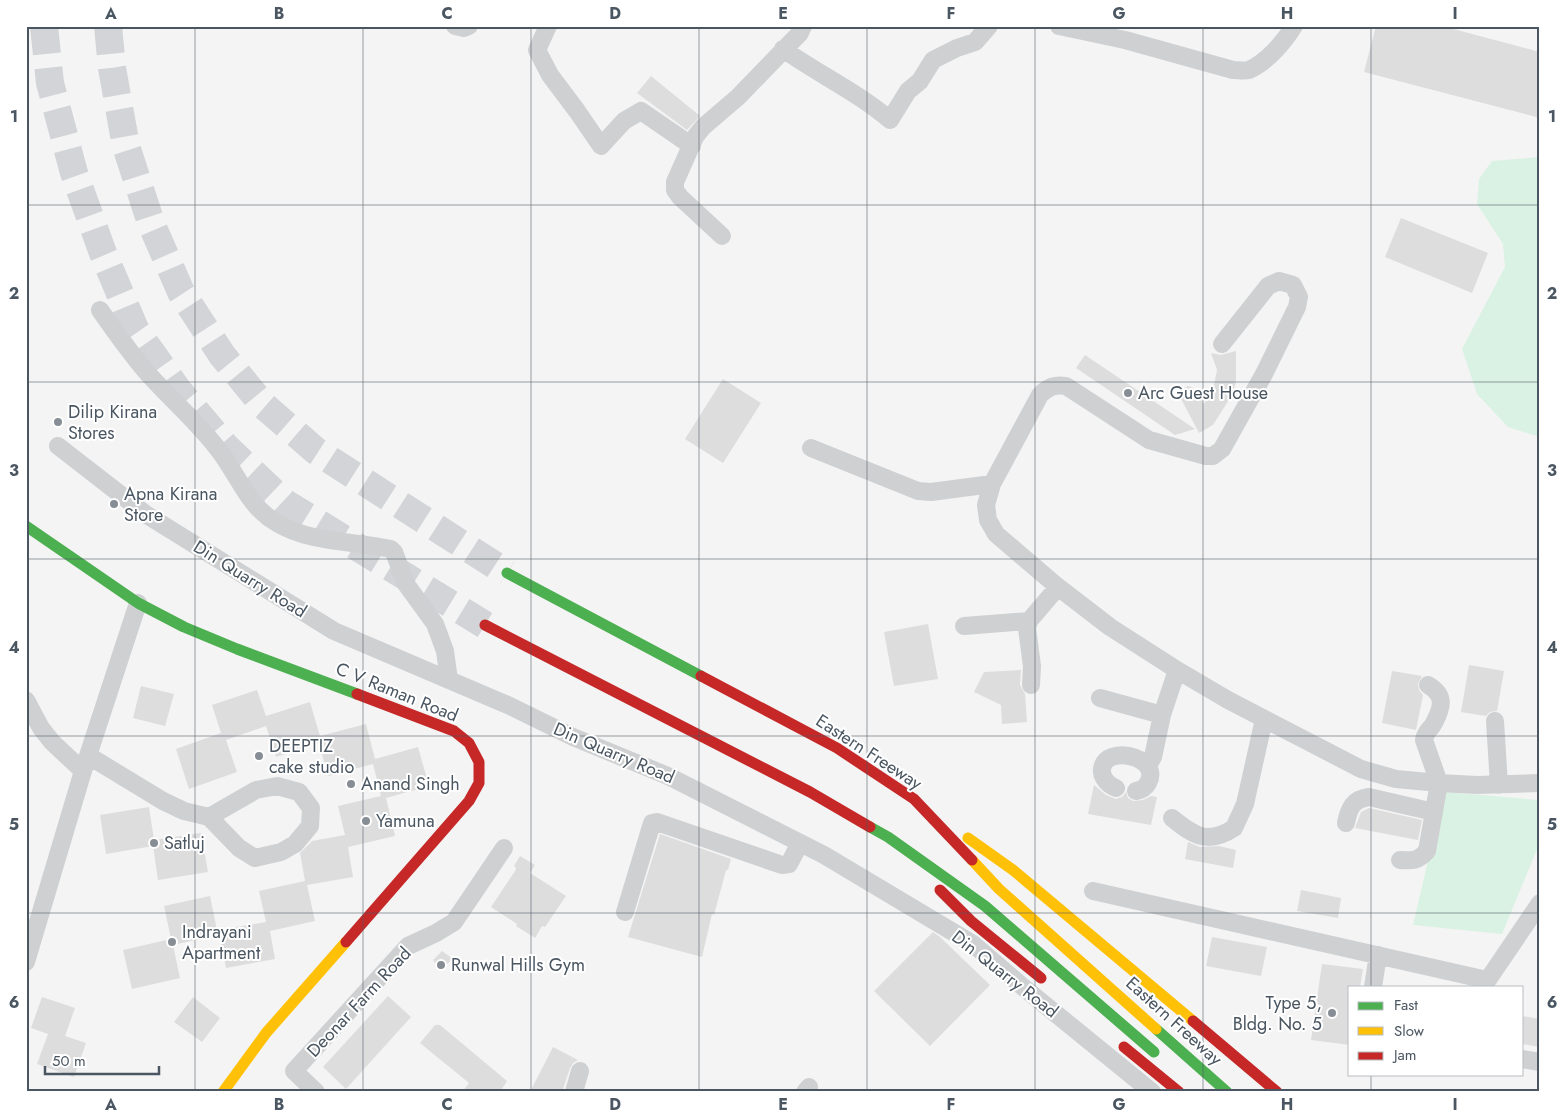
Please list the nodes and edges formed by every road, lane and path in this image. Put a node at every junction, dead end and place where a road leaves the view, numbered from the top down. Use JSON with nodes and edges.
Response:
{"nodes":[{"id":1,"x":455,"y":26,"type":"edge"},
{"id":2,"x":469,"y":26,"type":"edge"},
{"id":3,"x":548,"y":26,"type":"edge"},
{"id":4,"x":803,"y":26,"type":"edge"},
{"id":5,"x":989,"y":26,"type":"edge"},
{"id":6,"x":1059,"y":26,"type":"edge"},
{"id":7,"x":1294,"y":26,"type":"edge"},
{"id":8,"x":783,"y":49,"type":"junction"},
{"id":9,"x":692,"y":146,"type":"junction"},
{"id":10,"x":722,"y":236,"type":"dead end"},
{"id":11,"x":100,"y":310,"type":"dead end"},
{"id":12,"x":1222,"y":344,"type":"dead end"},
{"id":13,"x":58,"y":446,"type":"dead end"},
{"id":14,"x":811,"y":448,"type":"dead end"},
{"id":15,"x":992,"y":484,"type":"junction"},
{"id":16,"x":26,"y":526,"type":"edge"},
{"id":17,"x":507,"y":573,"type":"tunnel mouth"},
{"id":18,"x":1058,"y":587,"type":"junction"},
{"id":19,"x":138,"y":603,"type":"junction"},
{"id":20,"x":1029,"y":620,"type":"junction"},
{"id":21,"x":484,"y":625,"type":"tunnel mouth"},
{"id":22,"x":964,"y":626,"type":"dead end"},
{"id":23,"x":1177,"y":670,"type":"junction"},
{"id":24,"x":449,"y":680,"type":"junction"},
{"id":25,"x":1031,"y":685,"type":"dead end"},
{"id":26,"x":1428,"y":685,"type":"dead end"},
{"id":27,"x":1100,"y":698,"type":"dead end"},
{"id":28,"x":26,"y":700,"type":"edge"},
{"id":29,"x":1162,"y":715,"type":"junction"},
{"id":30,"x":1264,"y":719,"type":"junction"},
{"id":31,"x":1495,"y":721,"type":"dead end"},
{"id":32,"x":86,"y":764,"type":"junction"},
{"id":33,"x":1148,"y":766,"type":"junction"},
{"id":34,"x":1440,"y":783,"type":"junction"},
{"id":35,"x":1540,"y":783,"type":"edge"},
{"id":36,"x":1499,"y":785,"type":"junction"},
{"id":37,"x":1116,"y":788,"type":"dead end"},
{"id":38,"x":1136,"y":791,"type":"dead end"},
{"id":39,"x":914,"y":799,"type":"junction"},
{"id":40,"x":1434,"y":812,"type":"junction"},
{"id":41,"x":209,"y":817,"type":"junction"},
{"id":42,"x":1172,"y":818,"type":"dead end"},
{"id":43,"x":1346,"y":823,"type":"dead end"},
{"id":44,"x":888,"y":837,"type":"junction"},
{"id":45,"x":800,"y":843,"type":"junction"},
{"id":46,"x":504,"y":848,"type":"dead end"},
{"id":47,"x":1400,"y":860,"type":"dead end"},
{"id":48,"x":1093,"y":891,"type":"dead end"},
{"id":49,"x":1540,"y":903,"type":"edge"},
{"id":50,"x":625,"y":912,"type":"dead end"},
{"id":51,"x":1378,"y":955,"type":"junction"},
{"id":52,"x":26,"y":962,"type":"edge"},
{"id":53,"x":1485,"y":983,"type":"edge"},
{"id":54,"x":1048,"y":984,"type":"dead end"},
{"id":55,"x":1373,"y":986,"type":"edge"},
{"id":56,"x":1118,"y":1041,"type":"dead end"},
{"id":57,"x":1524,"y":1059,"type":"edge"},
{"id":58,"x":1164,"y":1060,"type":"dead end"},
{"id":59,"x":1540,"y":1062,"type":"edge"},
{"id":60,"x":580,"y":1071,"type":"dead end"},
{"id":61,"x":222,"y":1092,"type":"edge"},
{"id":62,"x":316,"y":1092,"type":"edge"},
{"id":63,"x":574,"y":1092,"type":"edge"},
{"id":64,"x":1152,"y":1092,"type":"edge"},
{"id":65,"x":1179,"y":1092,"type":"edge"},
{"id":66,"x":1227,"y":1092,"type":"edge"},
{"id":67,"x":1277,"y":1092,"type":"edge"}],
"edges":[{"from":1,"to":2,"type":"street"},
{"from":3,"to":9,"type":"street"},
{"from":4,"to":8,"type":"street"},
{"from":5,"to":8,"type":"street"},
{"from":6,"to":7,"type":"street"},
{"from":8,"to":9,"type":"street"},
{"from":9,"to":10,"type":"street"},
{"from":11,"to":24,"type":"street"},
{"from":12,"to":15,"type":"street"},
{"from":13,"to":24,"type":"street","name":"Din Quarry Road"},
{"from":14,"to":15,"type":"street"},
{"from":15,"to":18,"type":"street"},
{"from":16,"to":19,"type":"main road","name":"C V Raman Road"},
{"from":17,"to":39,"type":"main road","name":"Eastern Freeway"},
{"from":18,"to":20,"type":"street"},
{"from":18,"to":23,"type":"street"},
{"from":19,"to":32,"type":"street"},
{"from":19,"to":61,"type":"main road","name":"C V Raman Road"},
{"from":20,"to":22,"type":"street"},
{"from":20,"to":25,"type":"street"},
{"from":21,"to":44,"type":"main road","name":"Eastern Freeway"},
{"from":23,"to":29,"type":"street"},
{"from":23,"to":30,"type":"street"},
{"from":24,"to":45,"type":"street","name":"Din Quarry Road"},
{"from":26,"to":34,"type":"street"},
{"from":27,"to":29,"type":"street"},
{"from":28,"to":32,"type":"street"},
{"from":29,"to":33,"type":"street"},
{"from":30,"to":34,"type":"street"},
{"from":30,"to":42,"type":"street"},
{"from":31,"to":36,"type":"street"},
{"from":32,"to":41,"type":"street"},
{"from":32,"to":52,"type":"street"},
{"from":33,"to":37,"type":"street"},
{"from":33,"to":38,"type":"street"},
{"from":34,"to":36,"type":"street"},
{"from":34,"to":40,"type":"street"},
{"from":35,"to":36,"type":"street"},
{"from":39,"to":66,"type":"main road","name":"Eastern Freeway"},
{"from":39,"to":67,"type":"main road"},
{"from":40,"to":43,"type":"street"},
{"from":40,"to":47,"type":"street"},
{"from":41,"to":41,"type":"street"},
{"from":44,"to":54,"type":"main road"},
{"from":44,"to":58,"type":"main road","name":"Eastern Freeway"},
{"from":45,"to":50,"type":"street"},
{"from":45,"to":64,"type":"street","name":"Din Quarry Road"},
{"from":46,"to":62,"type":"street","name":"Deonar Farm Road"},
{"from":48,"to":51,"type":"street"},
{"from":49,"to":53,"type":"street"},
{"from":51,"to":53,"type":"street"},
{"from":51,"to":55,"type":"street"},
{"from":56,"to":65,"type":"main road"},
{"from":57,"to":59,"type":"street"},
{"from":60,"to":63,"type":"street"}]}
